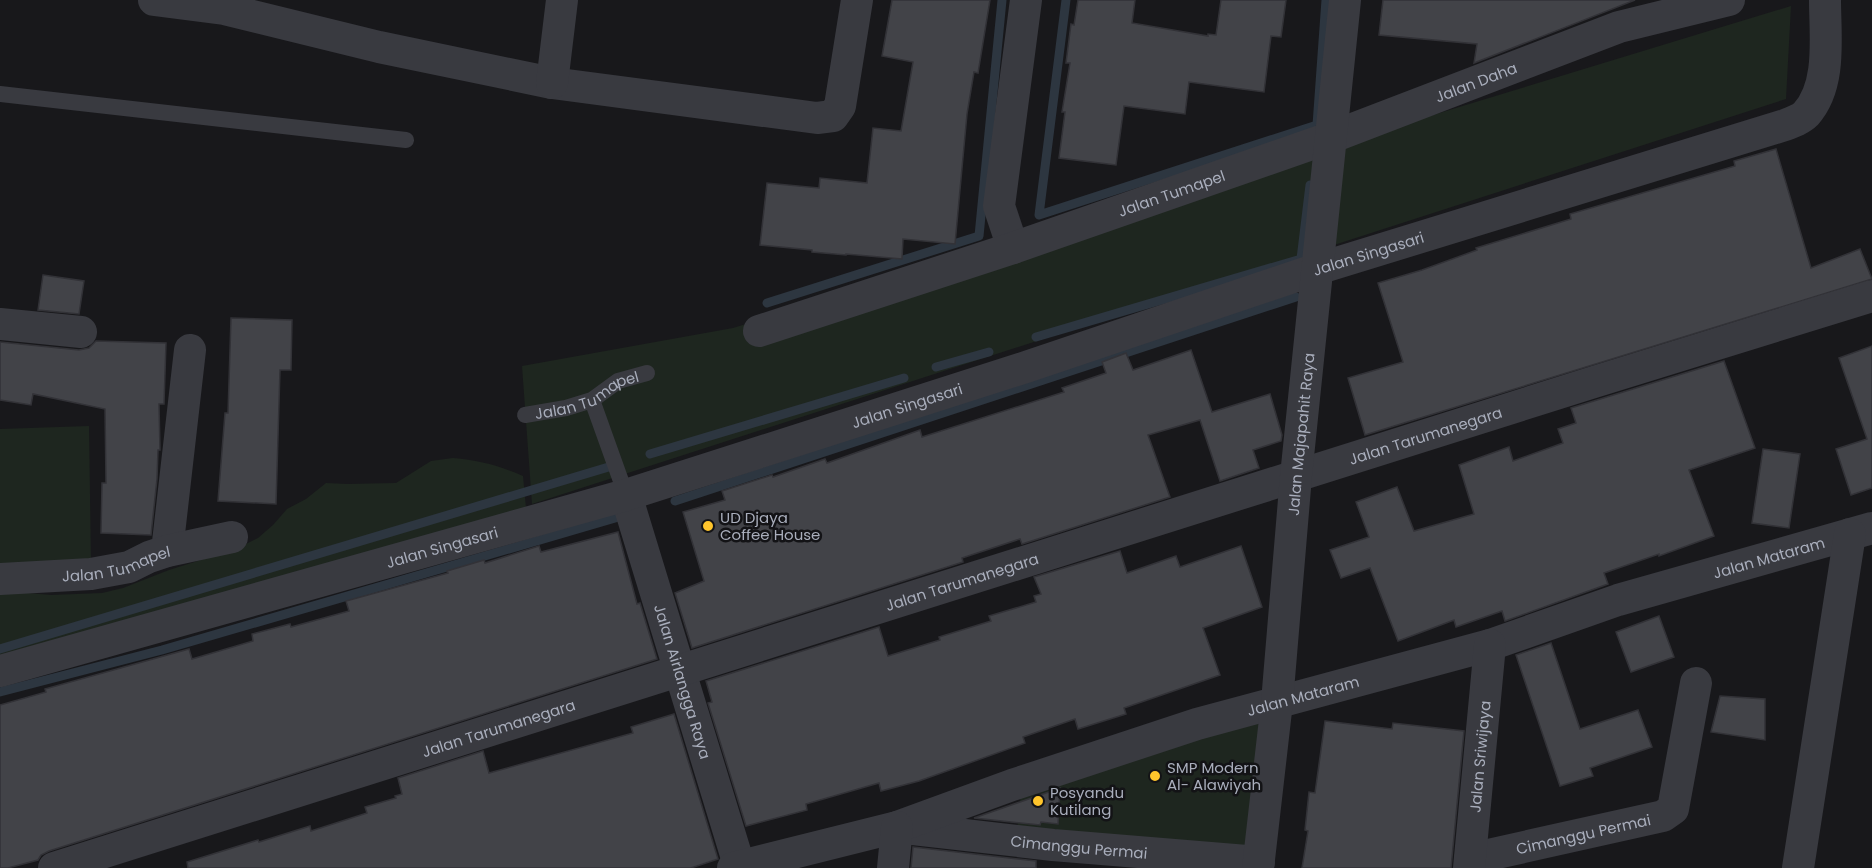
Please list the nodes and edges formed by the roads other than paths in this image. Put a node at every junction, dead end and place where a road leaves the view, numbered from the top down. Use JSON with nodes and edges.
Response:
{"nodes":[{"id":1,"x":154,"y":0,"type":"edge"},
{"id":2,"x":562,"y":0,"type":"edge"},
{"id":3,"x":857,"y":0,"type":"edge"},
{"id":4,"x":1026,"y":0,"type":"edge"},
{"id":5,"x":1345,"y":0,"type":"edge"},
{"id":6,"x":1729,"y":0,"type":"edge"},
{"id":7,"x":1825,"y":0,"type":"edge"},
{"id":8,"x":1622,"y":13,"type":"edge"},
{"id":9,"x":552,"y":83,"type":"junction"},
{"id":10,"x":0,"y":94,"type":"edge"},
{"id":11,"x":1332,"y":137,"type":"junction"},
{"id":12,"x":406,"y":140,"type":"dead end"},
{"id":13,"x":1013,"y":248,"type":"junction"},
{"id":14,"x":1317,"y":269,"type":"junction"},
{"id":15,"x":1872,"y":296,"type":"edge"},
{"id":16,"x":0,"y":324,"type":"edge"},
{"id":17,"x":759,"y":331,"type":"dead end"},
{"id":18,"x":81,"y":332,"type":"dead end"},
{"id":19,"x":190,"y":350,"type":"dead end"},
{"id":20,"x":647,"y":373,"type":"dead end"},
{"id":21,"x":592,"y":400,"type":"junction"},
{"id":22,"x":525,"y":415,"type":"dead end"},
{"id":23,"x":1296,"y":476,"type":"junction"},
{"id":24,"x":626,"y":495,"type":"junction"},
{"id":25,"x":1861,"y":531,"type":"edge"},
{"id":26,"x":232,"y":537,"type":"dead end"},
{"id":27,"x":167,"y":551,"type":"junction"},
{"id":28,"x":0,"y":579,"type":"edge"},
{"id":29,"x":1490,"y":645,"type":"junction"},
{"id":30,"x":0,"y":671,"type":"edge"},
{"id":31,"x":681,"y":671,"type":"junction"},
{"id":32,"x":1696,"y":683,"type":"dead end"},
{"id":33,"x":1276,"y":702,"type":"junction"},
{"id":34,"x":897,"y":827,"type":"junction"},
{"id":35,"x":1052,"y":857,"type":"edge"},
{"id":36,"x":1469,"y":863,"type":"edge"},
{"id":37,"x":1259,"y":865,"type":"edge"},
{"id":38,"x":738,"y":867,"type":"edge"},
{"id":39,"x":54,"y":868,"type":"edge"},
{"id":40,"x":893,"y":868,"type":"edge"},
{"id":41,"x":1798,"y":868,"type":"edge"}],
"edges":[{"from":1,"to":9,"type":"street"},
{"from":2,"to":9,"type":"street"},
{"from":3,"to":9,"type":"street"},
{"from":4,"to":13,"type":"street"},
{"from":5,"to":11,"type":"street","name":"Jalan Majapahit Raya"},
{"from":6,"to":8,"type":"street","name":"Jalan Daha"},
{"from":7,"to":14,"type":"street","name":"Jalan Singasari"},
{"from":8,"to":11,"type":"street","name":"Jalan Daha"},
{"from":10,"to":12,"type":"lane"},
{"from":11,"to":13,"type":"street","name":"Jalan Tumapel"},
{"from":11,"to":14,"type":"street","name":"Jalan Majapahit Raya"},
{"from":13,"to":17,"type":"street","name":"Jalan Tumapel"},
{"from":14,"to":23,"type":"street","name":"Jalan Majapahit Raya"},
{"from":14,"to":24,"type":"street","name":"Jalan Singasari"},
{"from":15,"to":23,"type":"street","name":"Jalan Tarumanegara"},
{"from":16,"to":18,"type":"street"},
{"from":19,"to":27,"type":"street"},
{"from":20,"to":21,"type":"lane","name":"Jalan Tumapel"},
{"from":21,"to":22,"type":"lane","name":"Jalan Tumapel"},
{"from":21,"to":24,"type":"lane"},
{"from":23,"to":31,"type":"street","name":"Jalan Tarumanegara"},
{"from":23,"to":33,"type":"street","name":"Jalan Majapahit Raya"},
{"from":24,"to":30,"type":"street","name":"Jalan Singasari"},
{"from":24,"to":31,"type":"street","name":"Jalan Airlangga Raya"},
{"from":25,"to":29,"type":"street","name":"Jalan Mataram"},
{"from":25,"to":41,"type":"street"},
{"from":26,"to":27,"type":"street","name":"Jalan Tumapel"},
{"from":27,"to":28,"type":"street","name":"Jalan Tumapel"},
{"from":29,"to":33,"type":"street","name":"Jalan Mataram"},
{"from":29,"to":36,"type":"street","name":"Jalan Sriwijaya"},
{"from":31,"to":38,"type":"street","name":"Jalan Airlangga Raya"},
{"from":31,"to":39,"type":"street","name":"Jalan Tarumanegara"},
{"from":32,"to":36,"type":"street","name":"Cimanggu Permai"},
{"from":33,"to":34,"type":"street","name":"Jalan Mataram"},
{"from":33,"to":37,"type":"street","name":"Jalan Majapahit Raya"},
{"from":34,"to":35,"type":"street","name":"Cimanggu Permai"},
{"from":34,"to":38,"type":"street","name":"Jalan Mataram"},
{"from":34,"to":40,"type":"street"},
{"from":35,"to":37,"type":"street","name":"Cimanggu Permai"}]}
